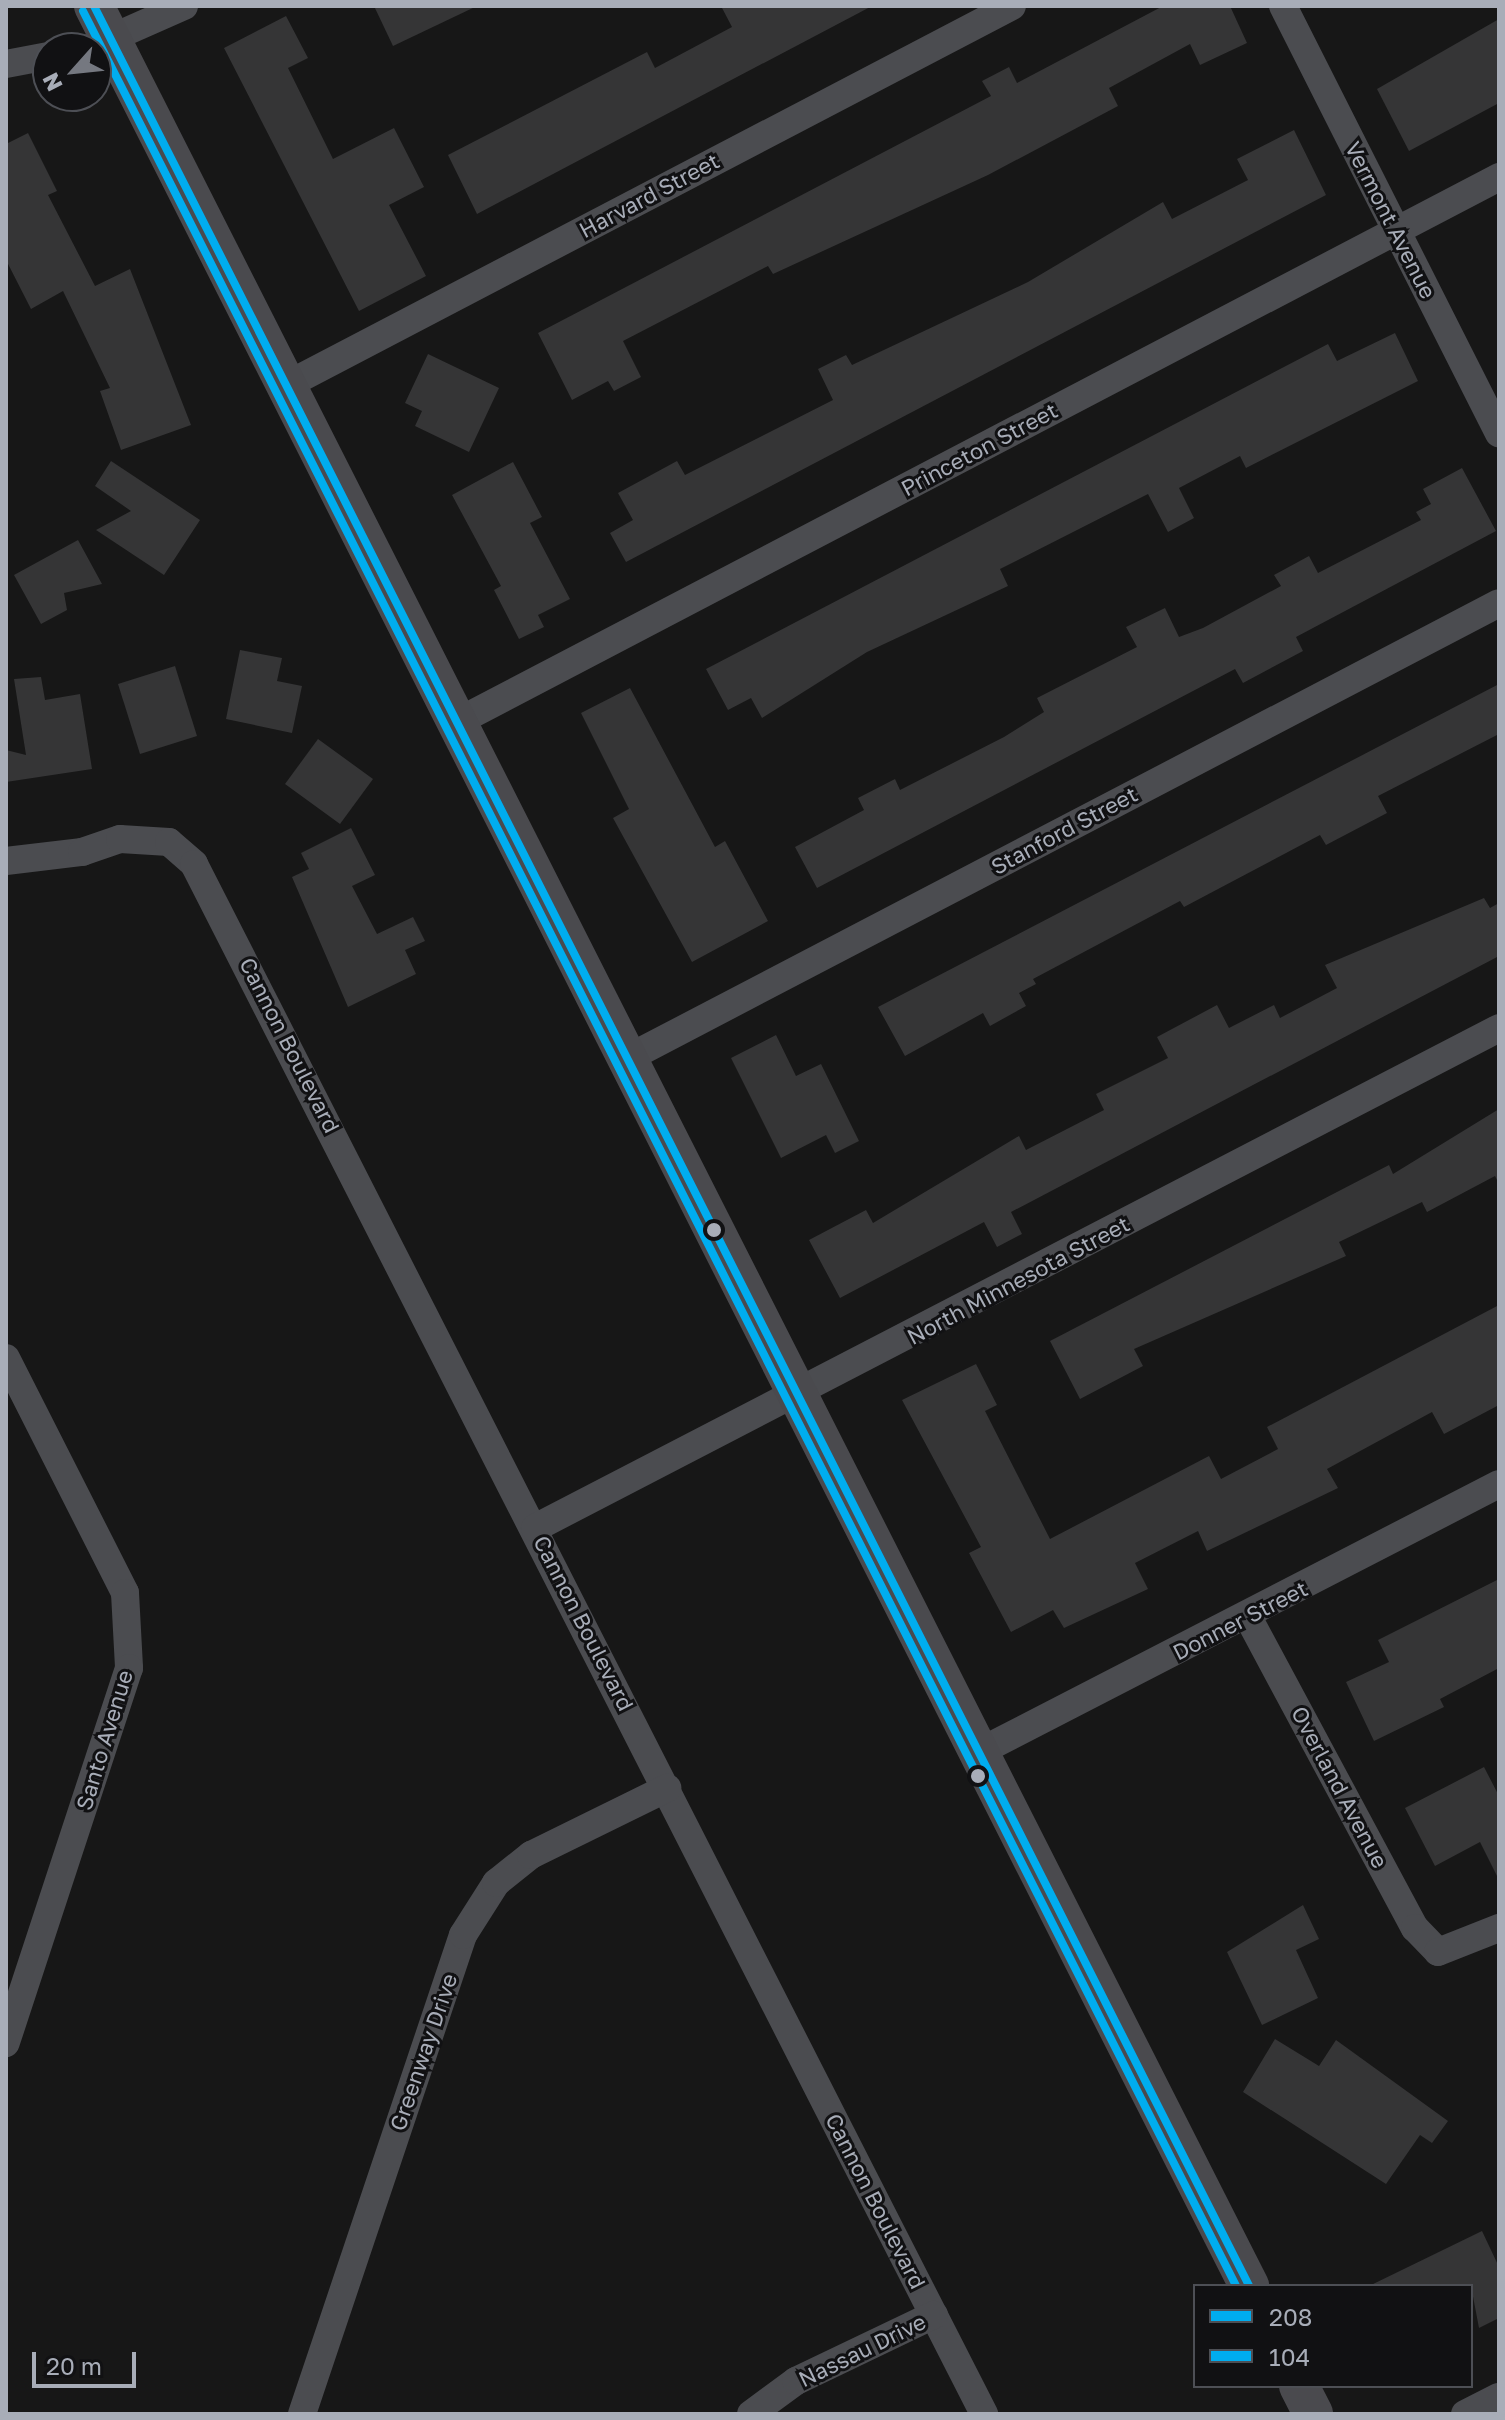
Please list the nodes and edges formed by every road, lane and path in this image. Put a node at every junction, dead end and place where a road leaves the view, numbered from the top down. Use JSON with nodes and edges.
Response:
{"nodes":[{"id":1,"x":94,"y":6,"type":"edge"},
{"id":2,"x":184,"y":6,"type":"edge"},
{"id":3,"x":1012,"y":6,"type":"edge"},
{"id":4,"x":1283,"y":6,"type":"edge"},
{"id":5,"x":99,"y":32,"type":"edge"},
{"id":6,"x":112,"y":41,"type":"edge"},
{"id":7,"x":32,"y":59,"type":"edge"},
{"id":8,"x":6,"y":64,"type":"edge"},
{"id":9,"x":112,"y":66,"type":"edge"},
{"id":10,"x":1499,"y":177,"type":"edge"},
{"id":11,"x":1397,"y":230,"type":"junction"},
{"id":12,"x":287,"y":385,"type":"junction"},
{"id":13,"x":1499,"y":433,"type":"edge"},
{"id":14,"x":1499,"y":603,"type":"edge"},
{"id":15,"x":459,"y":721,"type":"junction"},
{"id":16,"x":6,"y":861,"type":"edge"},
{"id":17,"x":1499,"y":1028,"type":"edge"},
{"id":18,"x":630,"y":1057,"type":"junction"},
{"id":19,"x":6,"y":1358,"type":"edge"},
{"id":20,"x":800,"y":1394,"type":"junction"},
{"id":21,"x":1499,"y":1484,"type":"edge"},
{"id":22,"x":535,"y":1528,"type":"junction"},
{"id":23,"x":1248,"y":1617,"type":"junction"},
{"id":24,"x":979,"y":1752,"type":"junction"},
{"id":25,"x":667,"y":1788,"type":"junction"},
{"id":26,"x":1499,"y":1928,"type":"edge"},
{"id":27,"x":6,"y":2043,"type":"edge"},
{"id":28,"x":1248,"y":2284,"type":"edge"},
{"id":29,"x":934,"y":2315,"type":"junction"},
{"id":30,"x":1300,"y":2388,"type":"edge"},
{"id":31,"x":1499,"y":2397,"type":"edge"},
{"id":32,"x":302,"y":2414,"type":"edge"},
{"id":33,"x":751,"y":2414,"type":"edge"},
{"id":34,"x":984,"y":2414,"type":"edge"},
{"id":35,"x":1313,"y":2414,"type":"edge"},
{"id":36,"x":1465,"y":2414,"type":"edge"}],
"edges":[{"from":1,"to":5,"type":"main road"},
{"from":2,"to":6,"type":"street"},
{"from":3,"to":12,"type":"street","name":"Harvard Street"},
{"from":4,"to":11,"type":"street","name":"Vermont Avenue"},
{"from":7,"to":8,"type":"street"},
{"from":9,"to":12,"type":"main road"},
{"from":10,"to":11,"type":"street","name":"Princeton Street"},
{"from":11,"to":13,"type":"street","name":"Vermont Avenue"},
{"from":11,"to":15,"type":"street","name":"Princeton Street"},
{"from":12,"to":15,"type":"main road"},
{"from":14,"to":18,"type":"street","name":"Stanford Street"},
{"from":15,"to":18,"type":"main road"},
{"from":16,"to":22,"type":"street","name":"Cannon Boulevard"},
{"from":17,"to":20,"type":"street","name":"North Minnesota Street"},
{"from":18,"to":20,"type":"main road"},
{"from":19,"to":27,"type":"street","name":"Santo Avenue"},
{"from":20,"to":22,"type":"street","name":"North Minnesota Street"},
{"from":20,"to":24,"type":"main road"},
{"from":21,"to":23,"type":"street","name":"Donner Street"},
{"from":22,"to":25,"type":"street","name":"Cannon Boulevard"},
{"from":23,"to":24,"type":"street","name":"Donner Street"},
{"from":23,"to":26,"type":"street","name":"Overland Avenue"},
{"from":24,"to":28,"type":"main road"},
{"from":25,"to":29,"type":"street","name":"Cannon Boulevard"},
{"from":25,"to":32,"type":"street","name":"Greenway Drive"},
{"from":29,"to":33,"type":"street","name":"Nassau Drive"},
{"from":29,"to":34,"type":"street","name":"Cannon Boulevard"},
{"from":30,"to":35,"type":"main road"},
{"from":31,"to":36,"type":"street"}]}
